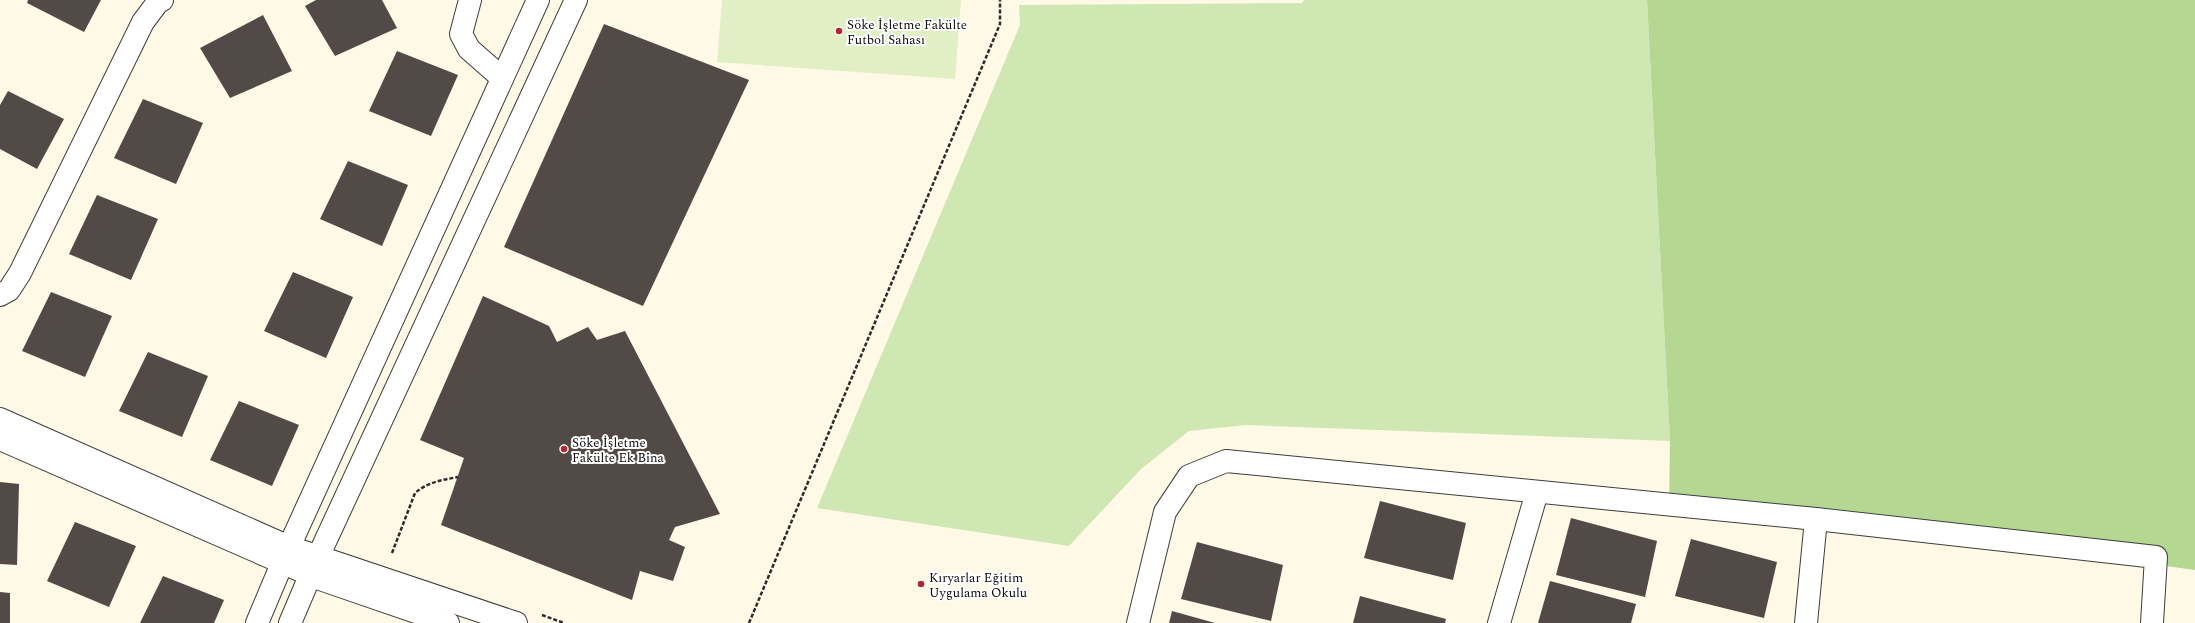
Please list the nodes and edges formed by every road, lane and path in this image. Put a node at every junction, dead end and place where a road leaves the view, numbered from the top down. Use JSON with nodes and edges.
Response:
{"nodes":[{"id":1,"x":162,"y":0,"type":"edge"},
{"id":2,"x":470,"y":0,"type":"edge"},
{"id":3,"x":538,"y":0,"type":"edge"},
{"id":4,"x":576,"y":0,"type":"edge"},
{"id":5,"x":1000,"y":0,"type":"edge"},
{"id":6,"x":502,"y":78,"type":"junction"},
{"id":7,"x":0,"y":295,"type":"edge"},
{"id":8,"x":0,"y":419,"type":"edge"},
{"id":9,"x":0,"y":439,"type":"edge"},
{"id":10,"x":458,"y":477,"type":"dead end"},
{"id":11,"x":1537,"y":492,"type":"junction"},
{"id":12,"x":1816,"y":519,"type":"junction"},
{"id":13,"x":391,"y":554,"type":"dead end"},
{"id":14,"x":286,"y":555,"type":"junction"},
{"id":15,"x":314,"y":566,"type":"junction"},
{"id":16,"x":257,"y":623,"type":"edge"},
{"id":17,"x":290,"y":623,"type":"edge"},
{"id":18,"x":448,"y":623,"type":"edge"},
{"id":19,"x":516,"y":623,"type":"edge"},
{"id":20,"x":749,"y":623,"type":"edge"},
{"id":21,"x":1138,"y":623,"type":"edge"},
{"id":22,"x":1499,"y":623,"type":"edge"},
{"id":23,"x":1806,"y":623,"type":"edge"},
{"id":24,"x":2152,"y":623,"type":"edge"}],
"edges":[{"from":1,"to":7,"type":"street"},
{"from":2,"to":6,"type":"street"},
{"from":3,"to":6,"type":"street"},
{"from":4,"to":15,"type":"street"},
{"from":5,"to":20,"type":"path"},
{"from":6,"to":14,"type":"street"},
{"from":8,"to":14,"type":"street"},
{"from":9,"to":14,"type":"street"},
{"from":10,"to":13,"type":"path"},
{"from":11,"to":12,"type":"street"},
{"from":11,"to":21,"type":"street"},
{"from":11,"to":22,"type":"street"},
{"from":12,"to":23,"type":"street"},
{"from":12,"to":24,"type":"street"},
{"from":14,"to":15,"type":"street"},
{"from":14,"to":16,"type":"street"},
{"from":15,"to":17,"type":"street"},
{"from":15,"to":18,"type":"street"},
{"from":15,"to":19,"type":"street"}]}
